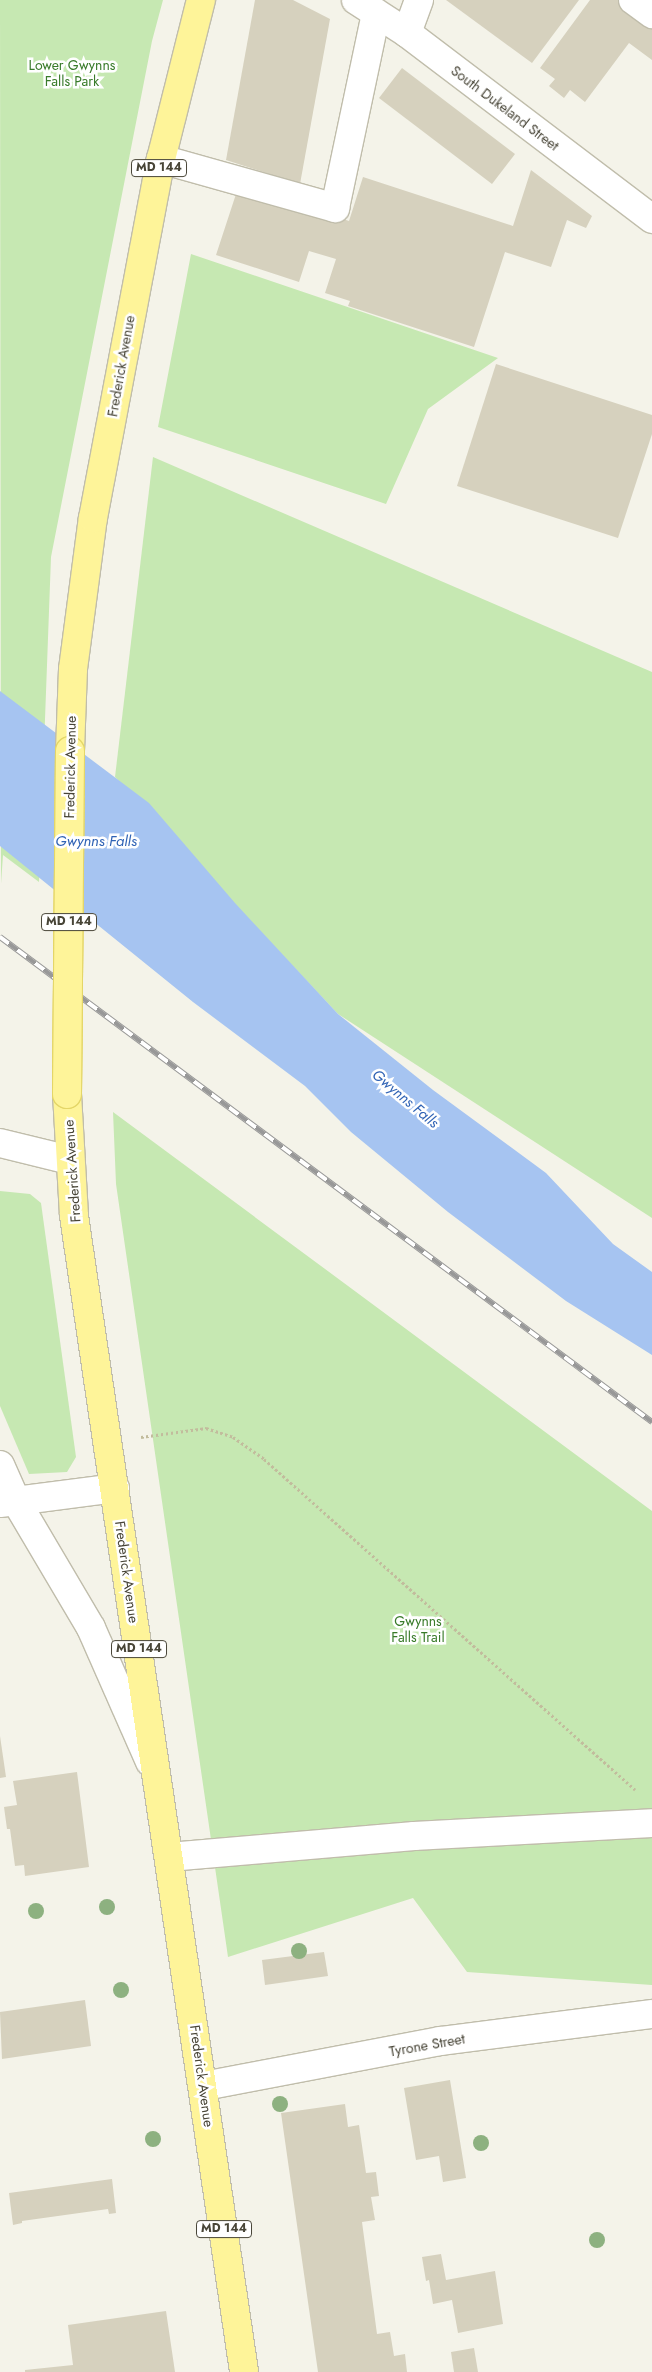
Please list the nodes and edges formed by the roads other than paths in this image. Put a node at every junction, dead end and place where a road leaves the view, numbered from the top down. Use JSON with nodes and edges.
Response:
{"nodes":[{"id":1,"x":201,"y":0,"type":"edge"},
{"id":2,"x":419,"y":0,"type":"edge"},
{"id":3,"x":633,"y":0,"type":"edge"},
{"id":4,"x":366,"y":7,"type":"edge"},
{"id":5,"x":652,"y":14,"type":"edge"},
{"id":6,"x":407,"y":33,"type":"junction"},
{"id":7,"x":161,"y":159,"type":"junction"},
{"id":8,"x":652,"y":219,"type":"edge"},
{"id":9,"x":0,"y":1143,"type":"edge"},
{"id":10,"x":70,"y":1160,"type":"junction"},
{"id":11,"x":0,"y":1465,"type":"edge"},
{"id":12,"x":115,"y":1488,"type":"junction"},
{"id":13,"x":8,"y":1502,"type":"edge"},
{"id":14,"x":158,"y":1779,"type":"junction"},
{"id":15,"x":652,"y":1822,"type":"edge"},
{"id":16,"x":169,"y":1857,"type":"junction"},
{"id":17,"x":652,"y":2014,"type":"edge"},
{"id":18,"x":204,"y":2086,"type":"junction"},
{"id":19,"x":244,"y":2372,"type":"edge"}],
"edges":[{"from":1,"to":7,"type":"main road","name":"Frederick Avenue","number":"MD 144"},
{"from":2,"to":6,"type":"street"},
{"from":3,"to":5,"type":"street"},
{"from":4,"to":6,"type":"street","name":"South Dukeland Street"},
{"from":4,"to":7,"type":"street"},
{"from":6,"to":8,"type":"street","name":"South Dukeland Street"},
{"from":7,"to":10,"type":"main road","name":"Frederick Avenue","number":"MD 144","bridge":true},
{"from":9,"to":10,"type":"street"},
{"from":10,"to":12,"type":"main road","name":"Frederick Avenue","number":"MD 144"},
{"from":11,"to":13,"type":"street","name":"Frederick Avenue"},
{"from":12,"to":13,"type":"street"},
{"from":12,"to":14,"type":"main road","name":"Frederick Avenue","number":"MD 144"},
{"from":13,"to":14,"type":"street","name":"Frederick Avenue"},
{"from":14,"to":16,"type":"main road","name":"Frederick Avenue","number":"MD 144"},
{"from":15,"to":16,"type":"street"},
{"from":16,"to":18,"type":"main road","name":"Frederick Avenue","number":"MD 144"},
{"from":17,"to":18,"type":"street","name":"Tyrone Street"},
{"from":18,"to":19,"type":"main road","name":"Frederick Avenue","number":"MD 144"}]}
